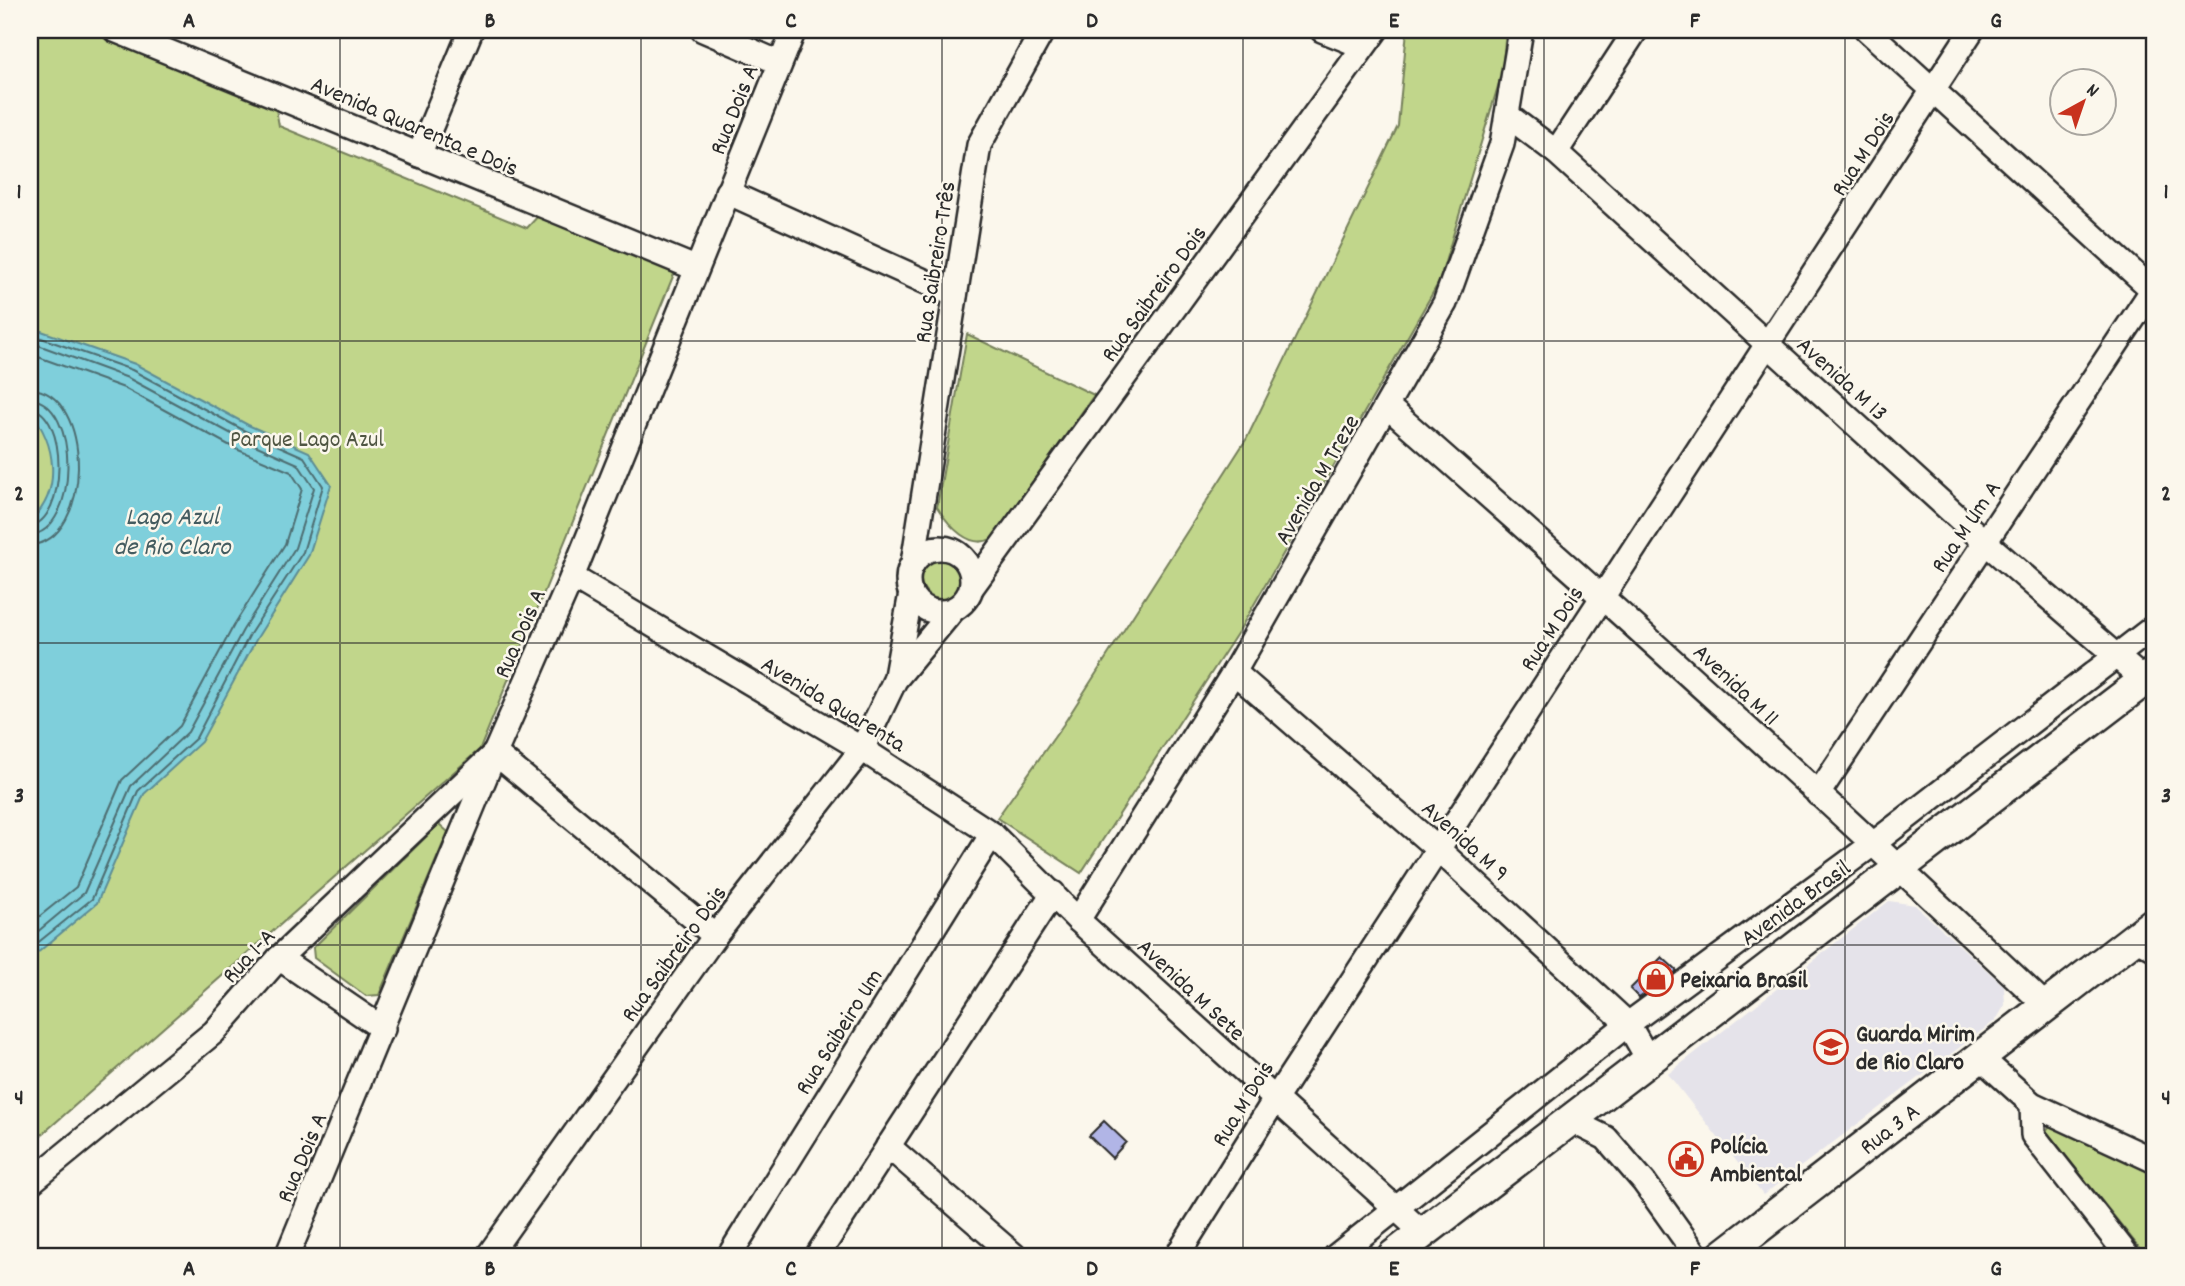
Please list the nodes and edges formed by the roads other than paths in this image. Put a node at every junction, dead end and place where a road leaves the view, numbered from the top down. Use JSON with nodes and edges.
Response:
{"nodes":[{"id":1,"x":115,"y":30,"type":"edge"},
{"id":2,"x":471,"y":30,"type":"edge"},
{"id":3,"x":704,"y":30,"type":"edge"},
{"id":4,"x":794,"y":30,"type":"edge"},
{"id":5,"x":1043,"y":30,"type":"edge"},
{"id":6,"x":1322,"y":30,"type":"edge"},
{"id":7,"x":1521,"y":30,"type":"edge"},
{"id":8,"x":1636,"y":30,"type":"edge"},
{"id":9,"x":1867,"y":30,"type":"edge"},
{"id":10,"x":1972,"y":30,"type":"edge"},
{"id":11,"x":1369,"y":38,"type":"edge"},
{"id":12,"x":780,"y":63,"type":"junction"},
{"id":13,"x":1933,"y":90,"type":"junction"},
{"id":14,"x":1507,"y":115,"type":"junction"},
{"id":15,"x":1556,"y":152,"type":"junction"},
{"id":16,"x":419,"y":155,"type":"junction"},
{"id":17,"x":727,"y":192,"type":"junction"},
{"id":18,"x":695,"y":268,"type":"junction"},
{"id":19,"x":2154,"y":289,"type":"edge"},
{"id":20,"x":955,"y":295,"type":"junction"},
{"id":21,"x":1767,"y":345,"type":"junction"},
{"id":22,"x":1388,"y":407,"type":"junction"},
{"id":23,"x":1985,"y":542,"type":"junction"},
{"id":24,"x":922,"y":556,"type":"junction"},
{"id":25,"x":572,"y":577,"type":"junction"},
{"id":26,"x":972,"y":587,"type":"junction"},
{"id":27,"x":911,"y":593,"type":"junction"},
{"id":28,"x":1602,"y":596,"type":"junction"},
{"id":29,"x":953,"y":610,"type":"junction"},
{"id":30,"x":2155,"y":626,"type":"edge"},
{"id":31,"x":2115,"y":657,"type":"junction"},
{"id":32,"x":1234,"y":672,"type":"junction"},
{"id":33,"x":2150,"y":677,"type":"edge"},
{"id":34,"x":895,"y":680,"type":"junction"},
{"id":35,"x":862,"y":749,"type":"junction"},
{"id":36,"x":495,"y":753,"type":"junction"},
{"id":37,"x":1818,"y":794,"type":"junction"},
{"id":38,"x":992,"y":834,"type":"junction"},
{"id":39,"x":1873,"y":844,"type":"junction"},
{"id":40,"x":1438,"y":850,"type":"junction"},
{"id":41,"x":1900,"y":868,"type":"junction"},
{"id":42,"x":1053,"y":893,"type":"junction"},
{"id":43,"x":1078,"y":920,"type":"junction"},
{"id":44,"x":715,"y":936,"type":"junction"},
{"id":45,"x":2148,"y":936,"type":"edge"},
{"id":46,"x":279,"y":958,"type":"junction"},
{"id":47,"x":2046,"y":1006,"type":"junction"},
{"id":48,"x":1628,"y":1024,"type":"junction"},
{"id":49,"x":383,"y":1029,"type":"junction"},
{"id":50,"x":1980,"y":1057,"type":"junction"},
{"id":51,"x":1648,"y":1059,"type":"junction"},
{"id":52,"x":1274,"y":1101,"type":"junction"},
{"id":53,"x":2032,"y":1104,"type":"junction"},
{"id":54,"x":1570,"y":1120,"type":"junction"},
{"id":55,"x":888,"y":1146,"type":"junction"},
{"id":56,"x":2155,"y":1161,"type":"edge"},
{"id":57,"x":30,"y":1183,"type":"edge"},
{"id":58,"x":1396,"y":1209,"type":"junction"},
{"id":59,"x":1423,"y":1233,"type":"junction"},
{"id":60,"x":287,"y":1256,"type":"edge"},
{"id":61,"x":488,"y":1256,"type":"edge"},
{"id":62,"x":729,"y":1256,"type":"edge"},
{"id":63,"x":817,"y":1256,"type":"edge"},
{"id":64,"x":1015,"y":1256,"type":"edge"},
{"id":65,"x":1177,"y":1256,"type":"edge"},
{"id":66,"x":1336,"y":1256,"type":"edge"},
{"id":67,"x":1393,"y":1256,"type":"edge"},
{"id":68,"x":1697,"y":1256,"type":"edge"},
{"id":69,"x":1721,"y":1256,"type":"edge"},
{"id":70,"x":2129,"y":1256,"type":"edge"}],
"edges":[{"from":1,"to":16,"type":"street","name":"Avenida Quarenta e Dois"},
{"from":2,"to":16,"type":"street"},
{"from":3,"to":12,"type":"street"},
{"from":4,"to":12,"type":"street","name":"Rua Dois A"},
{"from":5,"to":20,"type":"street","name":"Rua Saibreiro Três"},
{"from":6,"to":11,"type":"street"},
{"from":7,"to":14,"type":"street","name":"Avenida M Treze"},
{"from":8,"to":15,"type":"street"},
{"from":9,"to":13,"type":"street"},
{"from":10,"to":13,"type":"street","name":"Rua M Dois"},
{"from":11,"to":26,"type":"street","name":"Rua Saibreiro Dois"},
{"from":12,"to":17,"type":"street","name":"Rua Dois A"},
{"from":13,"to":19,"type":"street"},
{"from":13,"to":21,"type":"street","name":"Rua M Dois"},
{"from":14,"to":15,"type":"street","name":"Avenida M 13"},
{"from":14,"to":22,"type":"street","name":"Avenida M Treze"},
{"from":15,"to":21,"type":"street","name":"Avenida M 13"},
{"from":16,"to":18,"type":"street","name":"Avenida Quarenta e Dois"},
{"from":17,"to":18,"type":"street","name":"Rua Dois A"},
{"from":17,"to":20,"type":"street"},
{"from":18,"to":25,"type":"street","name":"Rua Dois A"},
{"from":19,"to":23,"type":"street","name":"Rua M Um A"},
{"from":20,"to":24,"type":"street","name":"Rua Saibreiro Três"},
{"from":21,"to":23,"type":"street","name":"Avenida M 13"},
{"from":21,"to":28,"type":"street","name":"Rua M Dois"},
{"from":22,"to":28,"type":"street","name":"Avenida M 11"},
{"from":22,"to":32,"type":"street","name":"Avenida M Treze"},
{"from":23,"to":31,"type":"street","name":"Avenida M 13"},
{"from":23,"to":37,"type":"street","name":"Rua M Um A"},
{"from":24,"to":26,"type":"street"},
{"from":24,"to":27,"type":"street"},
{"from":25,"to":35,"type":"street","name":"Avenida Quarenta"},
{"from":25,"to":36,"type":"street","name":"Rua Dois A"},
{"from":26,"to":29,"type":"street"},
{"from":27,"to":29,"type":"street"},
{"from":27,"to":34,"type":"street","name":"Rua Saibreiro Dois"},
{"from":28,"to":37,"type":"street","name":"Avenida M 11"},
{"from":28,"to":40,"type":"street","name":"Rua M Dois"},
{"from":29,"to":34,"type":"street","name":"Rua Saibreiro Dois"},
{"from":30,"to":31,"type":"street","name":"Avenida Brasil"},
{"from":31,"to":33,"type":"street","name":"Avenida M 13"},
{"from":31,"to":39,"type":"street","name":"Avenida Brasil"},
{"from":32,"to":40,"type":"street","name":"Avenida M 9"},
{"from":32,"to":43,"type":"street","name":"Avenida M Treze"},
{"from":33,"to":41,"type":"main road","name":"Avenida Brasil"},
{"from":34,"to":35,"type":"street","name":"Rua Saibreiro Dois"},
{"from":35,"to":38,"type":"street","name":"Avenida Quarenta"},
{"from":35,"to":44,"type":"street","name":"Rua Saibreiro Dois"},
{"from":36,"to":44,"type":"street"},
{"from":36,"to":46,"type":"street","name":"Rua 1-A"},
{"from":36,"to":49,"type":"street","name":"Rua Dois A"},
{"from":37,"to":39,"type":"street","name":"Avenida M 11"},
{"from":38,"to":42,"type":"street","name":"Avenida Quarenta"},
{"from":38,"to":62,"type":"street","name":"Rua Saibeiro Um"},
{"from":39,"to":41,"type":"street","name":"Avenida M 11"},
{"from":39,"to":48,"type":"street","name":"Avenida Brasil"},
{"from":40,"to":48,"type":"street","name":"Avenida M 9"},
{"from":40,"to":52,"type":"street","name":"Rua M Dois"},
{"from":41,"to":47,"type":"street","name":"Avenida M 11"},
{"from":41,"to":51,"type":"main road","name":"Avenida Brasil"},
{"from":42,"to":43,"type":"street","name":"Avenida M Sete"},
{"from":42,"to":55,"type":"street"},
{"from":43,"to":52,"type":"street","name":"Avenida M Sete"},
{"from":44,"to":61,"type":"street","name":"Rua Saibreiro Dois"},
{"from":45,"to":47,"type":"main road","name":"Rua 3 A"},
{"from":46,"to":49,"type":"street"},
{"from":46,"to":57,"type":"street","name":"Rua 1-A"},
{"from":47,"to":50,"type":"main road","name":"Rua 3 A"},
{"from":48,"to":51,"type":"street","name":"Avenida M 9"},
{"from":48,"to":58,"type":"street","name":"Avenida Brasil"},
{"from":49,"to":60,"type":"street","name":"Rua Dois A"},
{"from":50,"to":53,"type":"street"},
{"from":50,"to":69,"type":"main road","name":"Rua 3 A"},
{"from":51,"to":54,"type":"main road","name":"Avenida Brasil"},
{"from":52,"to":58,"type":"street","name":"Avenida M Sete"},
{"from":52,"to":65,"type":"street","name":"Rua M Dois"},
{"from":53,"to":56,"type":"street"},
{"from":53,"to":70,"type":"street"},
{"from":54,"to":59,"type":"main road","name":"Avenida Brasil"},
{"from":54,"to":68,"type":"street"},
{"from":55,"to":63,"type":"street"},
{"from":55,"to":64,"type":"street"},
{"from":58,"to":59,"type":"street","name":"Avenida M Sete"},
{"from":58,"to":66,"type":"street","name":"Avenida Brasil"},
{"from":59,"to":67,"type":"main road","name":"Avenida Brasil"}]}
